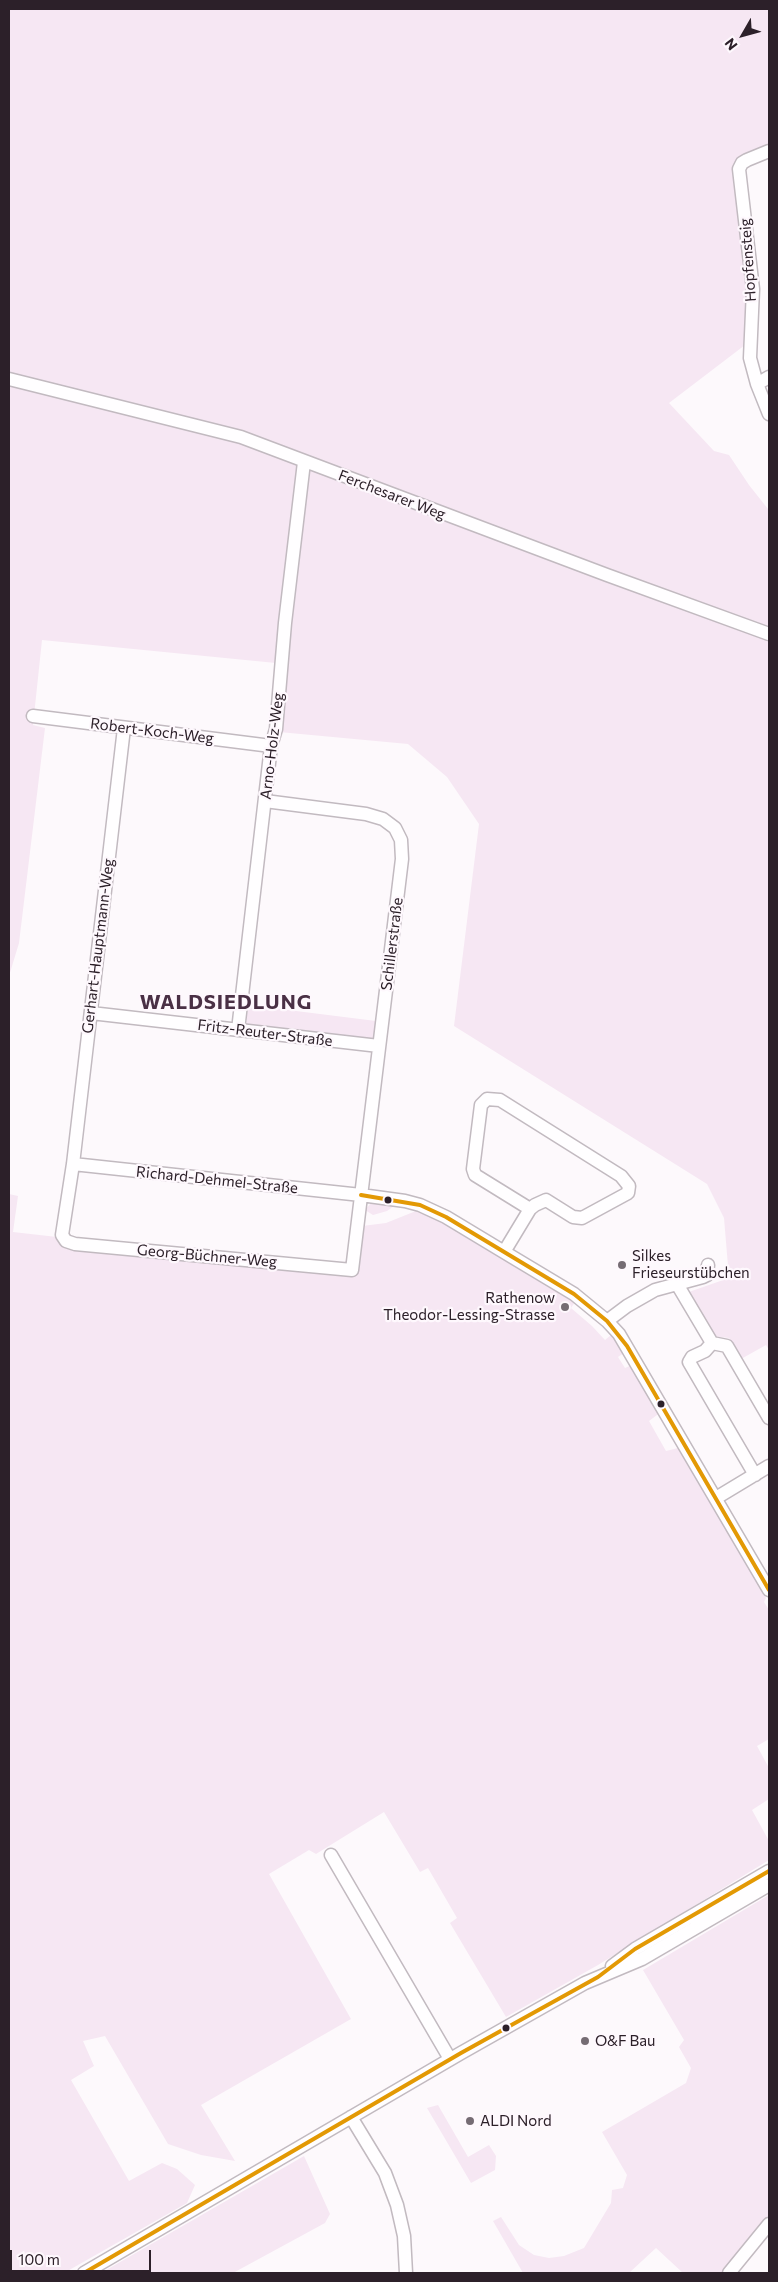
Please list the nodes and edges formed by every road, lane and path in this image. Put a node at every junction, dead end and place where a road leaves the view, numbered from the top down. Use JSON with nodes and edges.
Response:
{"nodes":[{"id":1,"x":769,"y":151,"type":"edge"},
{"id":2,"x":769,"y":377,"type":"edge"},
{"id":3,"x":9,"y":379,"type":"edge"},
{"id":4,"x":757,"y":384,"type":"junction"},
{"id":5,"x":769,"y":414,"type":"edge"},
{"id":6,"x":304,"y":462,"type":"junction"},
{"id":7,"x":769,"y":634,"type":"edge"},
{"id":8,"x":33,"y":716,"type":"dead end"},
{"id":9,"x":124,"y":728,"type":"junction"},
{"id":10,"x":271,"y":746,"type":"junction"},
{"id":11,"x":265,"y":801,"type":"junction"},
{"id":12,"x":90,"y":1013,"type":"junction"},
{"id":13,"x":238,"y":1030,"type":"junction"},
{"id":14,"x":380,"y":1046,"type":"junction"},
{"id":15,"x":73,"y":1164,"type":"junction"},
{"id":16,"x":361,"y":1195,"type":"junction"},
{"id":17,"x":530,"y":1209,"type":"junction"},
{"id":18,"x":504,"y":1252,"type":"junction"},
{"id":19,"x":708,"y":1265,"type":"dead end"},
{"id":20,"x":676,"y":1284,"type":"junction"},
{"id":21,"x":607,"y":1321,"type":"junction"},
{"id":22,"x":712,"y":1343,"type":"junction"},
{"id":23,"x":769,"y":1418,"type":"edge"},
{"id":24,"x":769,"y":1466,"type":"edge"},
{"id":25,"x":755,"y":1475,"type":"junction"},
{"id":26,"x":716,"y":1498,"type":"junction"},
{"id":27,"x":769,"y":1590,"type":"edge"},
{"id":28,"x":331,"y":1855,"type":"dead end"},
{"id":29,"x":769,"y":1871,"type":"edge"},
{"id":30,"x":769,"y":1885,"type":"edge"},
{"id":31,"x":598,"y":1977,"type":"junction"},
{"id":32,"x":450,"y":2059,"type":"junction"},
{"id":33,"x":351,"y":2117,"type":"junction"},
{"id":34,"x":769,"y":2224,"type":"edge"},
{"id":35,"x":84,"y":2273,"type":"edge"},
{"id":36,"x":406,"y":2273,"type":"edge"},
{"id":37,"x":729,"y":2273,"type":"edge"}],
"edges":[{"from":1,"to":4,"type":"street","name":"Hopfensteig"},
{"from":2,"to":4,"type":"street"},
{"from":3,"to":6,"type":"street","name":"Ferchesarer Weg"},
{"from":4,"to":5,"type":"street","name":"Hopfensteig"},
{"from":6,"to":7,"type":"street","name":"Ferchesarer Weg"},
{"from":6,"to":10,"type":"street","name":"Arno-Holz-Weg"},
{"from":8,"to":9,"type":"street","name":"Robert-Koch-Weg"},
{"from":9,"to":10,"type":"street","name":"Robert-Koch-Weg"},
{"from":9,"to":12,"type":"street","name":"Gerhart-Hauptmann-Weg"},
{"from":10,"to":11,"type":"street","name":"Arno-Holz-Weg"},
{"from":11,"to":13,"type":"street","name":"Arno-Holz-Weg"},
{"from":11,"to":14,"type":"street","name":"Schillerstraße"},
{"from":12,"to":13,"type":"street","name":"Fritz-Reuter-Straße"},
{"from":12,"to":15,"type":"street","name":"Gerhart-Hauptmann-Weg"},
{"from":13,"to":14,"type":"street","name":"Fritz-Reuter-Straße"},
{"from":14,"to":16,"type":"street","name":"Schillerstraße"},
{"from":15,"to":16,"type":"street","name":"Richard-Dehmel-Straße"},
{"from":15,"to":16,"type":"street","name":"Georg-Büchner-Weg"},
{"from":16,"to":18,"type":"street","name":"Richard-Dehmel-Straße"},
{"from":17,"to":17,"type":"street"},
{"from":17,"to":18,"type":"street"},
{"from":18,"to":21,"type":"street","name":"Richard-Dehmel-Straße"},
{"from":19,"to":20,"type":"street"},
{"from":20,"to":21,"type":"street"},
{"from":20,"to":22,"type":"street"},
{"from":21,"to":26,"type":"street","name":"Richard-Dehmel-Straße"},
{"from":22,"to":23,"type":"street"},
{"from":22,"to":25,"type":"street"},
{"from":24,"to":25,"type":"street"},
{"from":25,"to":26,"type":"street"},
{"from":26,"to":27,"type":"street","name":"Richard-Dehmel-Straße"},
{"from":28,"to":32,"type":"street"},
{"from":29,"to":31,"type":"street"},
{"from":30,"to":31,"type":"street"},
{"from":31,"to":32,"type":"street"},
{"from":32,"to":33,"type":"street"},
{"from":33,"to":35,"type":"street"},
{"from":33,"to":36,"type":"street"},
{"from":34,"to":37,"type":"street"}]}
